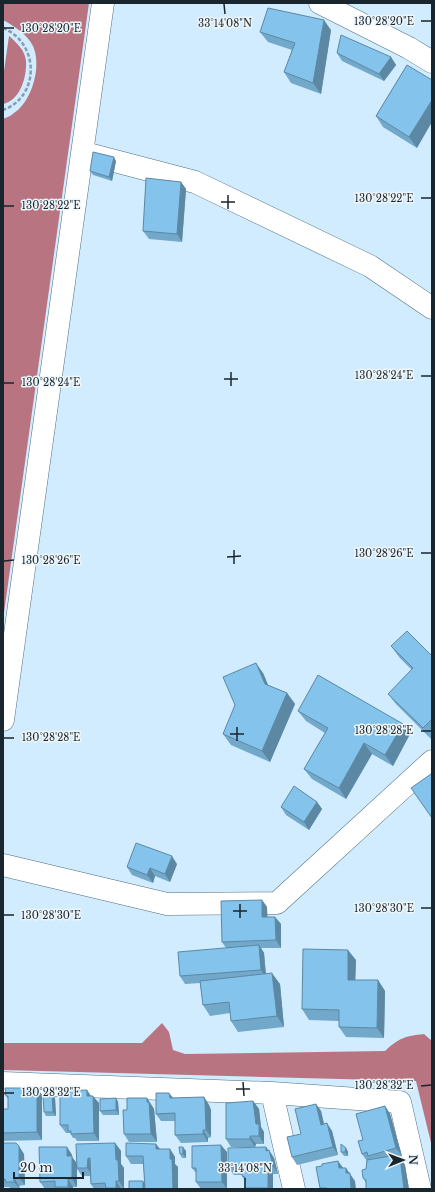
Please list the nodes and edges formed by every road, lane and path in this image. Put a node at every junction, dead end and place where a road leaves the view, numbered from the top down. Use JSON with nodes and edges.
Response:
{"nodes":[{"id":1,"x":103,"y":3,"type":"edge"},
{"id":2,"x":320,"y":3,"type":"edge"},
{"id":3,"x":3,"y":28,"type":"edge"},
{"id":4,"x":432,"y":62,"type":"edge"},
{"id":5,"x":3,"y":110,"type":"edge"},
{"id":6,"x":82,"y":152,"type":"junction"},
{"id":7,"x":432,"y":308,"type":"edge"},
{"id":8,"x":3,"y":720,"type":"edge"},
{"id":9,"x":432,"y":761,"type":"edge"},
{"id":10,"x":3,"y":865,"type":"edge"},
{"id":11,"x":3,"y":1083,"type":"edge"},
{"id":12,"x":272,"y":1093,"type":"junction"},
{"id":13,"x":294,"y":1189,"type":"edge"},
{"id":14,"x":420,"y":1189,"type":"edge"}],
"edges":[{"from":1,"to":6,"type":"street"},
{"from":2,"to":4,"type":"street"},
{"from":3,"to":5,"type":"path"},
{"from":6,"to":7,"type":"street"},
{"from":6,"to":8,"type":"street"},
{"from":9,"to":10,"type":"street"},
{"from":11,"to":12,"type":"street"},
{"from":12,"to":13,"type":"street"},
{"from":12,"to":14,"type":"street"}]}
